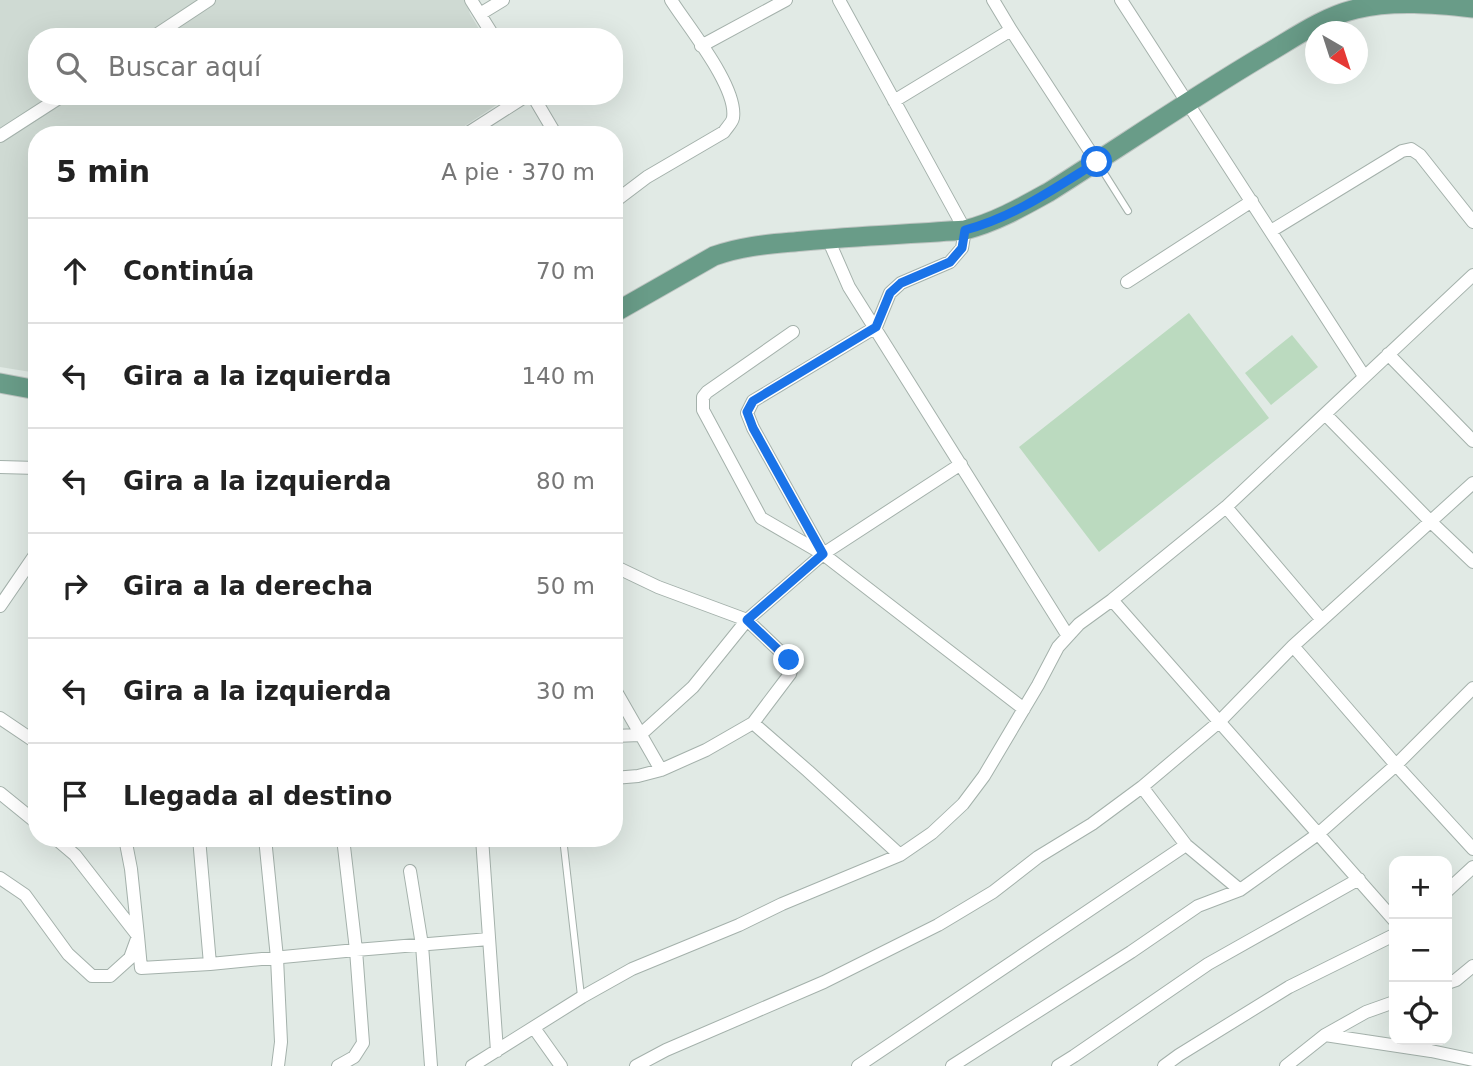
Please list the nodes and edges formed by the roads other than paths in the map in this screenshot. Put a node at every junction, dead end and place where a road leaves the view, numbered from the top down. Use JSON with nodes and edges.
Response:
{"nodes":[{"id":1,"x":209,"y":0,"type":"edge"},
{"id":2,"x":471,"y":0,"type":"edge"},
{"id":3,"x":503,"y":0,"type":"edge"},
{"id":4,"x":671,"y":0,"type":"edge"},
{"id":5,"x":786,"y":0,"type":"edge"},
{"id":6,"x":839,"y":0,"type":"edge"},
{"id":7,"x":993,"y":0,"type":"edge"},
{"id":8,"x":1121,"y":0,"type":"edge"},
{"id":9,"x":1473,"y":8,"type":"edge"},
{"id":10,"x":480,"y":14,"type":"junction"},
{"id":11,"x":167,"y":28,"type":"edge"},
{"id":12,"x":489,"y":28,"type":"edge"},
{"id":13,"x":1011,"y":30,"type":"junction"},
{"id":14,"x":701,"y":46,"type":"junction"},
{"id":15,"x":894,"y":101,"type":"junction"},
{"id":16,"x":1188,"y":102,"type":"junction"},
{"id":17,"x":48,"y":105,"type":"edge"},
{"id":18,"x":512,"y":105,"type":"edge"},
{"id":19,"x":538,"y":105,"type":"edge"},
{"id":20,"x":479,"y":126,"type":"edge"},
{"id":21,"x":551,"y":126,"type":"edge"},
{"id":22,"x":0,"y":136,"type":"edge"},
{"id":23,"x":1097,"y":162,"type":"junction"},
{"id":24,"x":1448,"y":191,"type":"junction"},
{"id":25,"x":623,"y":195,"type":"edge"},
{"id":26,"x":1252,"y":201,"type":"junction"},
{"id":27,"x":1473,"y":205,"type":"edge"},
{"id":28,"x":1128,"y":211,"type":"dead end"},
{"id":29,"x":1473,"y":222,"type":"edge"},
{"id":30,"x":965,"y":230,"type":"junction"},
{"id":31,"x":1271,"y":231,"type":"junction"},
{"id":32,"x":828,"y":239,"type":"junction"},
{"id":33,"x":1473,"y":275,"type":"edge"},
{"id":34,"x":1127,"y":282,"type":"dead end"},
{"id":35,"x":623,"y":308,"type":"edge"},
{"id":36,"x":876,"y":327,"type":"junction"},
{"id":37,"x":793,"y":332,"type":"dead end"},
{"id":38,"x":1388,"y":354,"type":"junction"},
{"id":39,"x":1364,"y":376,"type":"junction"},
{"id":40,"x":0,"y":383,"type":"edge"},
{"id":41,"x":28,"y":388,"type":"edge"},
{"id":42,"x":1325,"y":414,"type":"junction"},
{"id":43,"x":1473,"y":441,"type":"edge"},
{"id":44,"x":961,"y":464,"type":"junction"},
{"id":45,"x":0,"y":467,"type":"edge"},
{"id":46,"x":28,"y":468,"type":"edge"},
{"id":47,"x":1473,"y":483,"type":"edge"},
{"id":48,"x":1226,"y":507,"type":"junction"},
{"id":49,"x":1430,"y":521,"type":"junction"},
{"id":50,"x":823,"y":554,"type":"junction"},
{"id":51,"x":1473,"y":562,"type":"edge"},
{"id":52,"x":28,"y":565,"type":"edge"},
{"id":53,"x":623,"y":570,"type":"edge"},
{"id":54,"x":1112,"y":600,"type":"junction"},
{"id":55,"x":0,"y":606,"type":"edge"},
{"id":56,"x":747,"y":620,"type":"junction"},
{"id":57,"x":1322,"y":621,"type":"junction"},
{"id":58,"x":1068,"y":636,"type":"junction"},
{"id":59,"x":1293,"y":646,"type":"junction"},
{"id":60,"x":1472,"y":691,"type":"edge"},
{"id":61,"x":623,"y":704,"type":"edge"},
{"id":62,"x":1024,"y":709,"type":"junction"},
{"id":63,"x":0,"y":718,"type":"edge"},
{"id":64,"x":1219,"y":722,"type":"junction"},
{"id":65,"x":753,"y":723,"type":"junction"},
{"id":66,"x":640,"y":735,"type":"junction"},
{"id":67,"x":623,"y":736,"type":"edge"},
{"id":68,"x":28,"y":737,"type":"edge"},
{"id":69,"x":1396,"y":765,"type":"junction"},
{"id":70,"x":660,"y":770,"type":"junction"},
{"id":71,"x":623,"y":777,"type":"edge"},
{"id":72,"x":1142,"y":787,"type":"junction"},
{"id":73,"x":0,"y":793,"type":"edge"},
{"id":74,"x":28,"y":816,"type":"edge"},
{"id":75,"x":1318,"y":834,"type":"junction"},
{"id":76,"x":1186,"y":845,"type":"junction"},
{"id":77,"x":66,"y":847,"type":"edge"},
{"id":78,"x":127,"y":847,"type":"edge"},
{"id":79,"x":200,"y":847,"type":"edge"},
{"id":80,"x":266,"y":847,"type":"edge"},
{"id":81,"x":344,"y":847,"type":"edge"},
{"id":82,"x":483,"y":847,"type":"edge"},
{"id":83,"x":564,"y":847,"type":"edge"},
{"id":84,"x":1473,"y":849,"type":"edge"},
{"id":85,"x":900,"y":855,"type":"junction"},
{"id":86,"x":1473,"y":867,"type":"edge"},
{"id":87,"x":410,"y":871,"type":"dead end"},
{"id":88,"x":0,"y":878,"type":"edge"},
{"id":89,"x":1359,"y":879,"type":"junction"},
{"id":90,"x":1452,"y":886,"type":"edge"},
{"id":91,"x":1240,"y":890,"type":"junction"},
{"id":92,"x":1393,"y":919,"type":"edge"},
{"id":93,"x":138,"y":936,"type":"junction"},
{"id":94,"x":1389,"y":937,"type":"edge"},
{"id":95,"x":489,"y":939,"type":"junction"},
{"id":96,"x":422,"y":945,"type":"junction"},
{"id":97,"x":356,"y":950,"type":"junction"},
{"id":98,"x":277,"y":958,"type":"junction"},
{"id":99,"x":210,"y":964,"type":"junction"},
{"id":100,"x":1473,"y":966,"type":"edge"},
{"id":101,"x":1450,"y":982,"type":"edge"},
{"id":102,"x":582,"y":997,"type":"junction"},
{"id":103,"x":1389,"y":1004,"type":"edge"},
{"id":104,"x":534,"y":1028,"type":"junction"},
{"id":105,"x":1325,"y":1035,"type":"junction"},
{"id":106,"x":497,"y":1051,"type":"junction"},
{"id":107,"x":1473,"y":1060,"type":"edge"},
{"id":108,"x":278,"y":1066,"type":"edge"},
{"id":109,"x":338,"y":1066,"type":"edge"},
{"id":110,"x":430,"y":1066,"type":"edge"},
{"id":111,"x":472,"y":1066,"type":"edge"},
{"id":112,"x":561,"y":1066,"type":"edge"},
{"id":113,"x":636,"y":1066,"type":"edge"},
{"id":114,"x":858,"y":1066,"type":"edge"},
{"id":115,"x":952,"y":1066,"type":"edge"},
{"id":116,"x":1058,"y":1066,"type":"edge"},
{"id":117,"x":1164,"y":1066,"type":"edge"},
{"id":118,"x":1286,"y":1066,"type":"edge"}],
"edges":[{"from":1,"to":11,"type":"street"},
{"from":2,"to":10,"type":"street"},
{"from":3,"to":10,"type":"street"},
{"from":4,"to":14,"type":"street"},
{"from":5,"to":14,"type":"street"},
{"from":6,"to":15,"type":"street"},
{"from":7,"to":13,"type":"street"},
{"from":8,"to":16,"type":"street"},
{"from":9,"to":16,"type":"main road"},
{"from":10,"to":12,"type":"street"},
{"from":13,"to":15,"type":"street"},
{"from":13,"to":23,"type":"street"},
{"from":14,"to":25,"type":"street"},
{"from":15,"to":30,"type":"street"},
{"from":16,"to":23,"type":"main road"},
{"from":16,"to":26,"type":"street"},
{"from":17,"to":22,"type":"street"},
{"from":18,"to":20,"type":"street"},
{"from":19,"to":21,"type":"street"},
{"from":23,"to":28,"type":"lane"},
{"from":23,"to":30,"type":"main road"},
{"from":24,"to":27,"type":"street"},
{"from":24,"to":29,"type":"street"},
{"from":24,"to":31,"type":"street"},
{"from":26,"to":31,"type":"street"},
{"from":26,"to":34,"type":"street"},
{"from":30,"to":32,"type":"main road"},
{"from":30,"to":36,"type":"street"},
{"from":31,"to":39,"type":"street"},
{"from":32,"to":35,"type":"main road"},
{"from":32,"to":36,"type":"street"},
{"from":33,"to":38,"type":"street"},
{"from":36,"to":44,"type":"street"},
{"from":36,"to":50,"type":"street"},
{"from":37,"to":50,"type":"street"},
{"from":38,"to":39,"type":"street"},
{"from":38,"to":43,"type":"street"},
{"from":39,"to":42,"type":"street"},
{"from":40,"to":41,"type":"main road"},
{"from":42,"to":48,"type":"street"},
{"from":42,"to":49,"type":"street"},
{"from":44,"to":50,"type":"street"},
{"from":44,"to":58,"type":"street"},
{"from":45,"to":46,"type":"street"},
{"from":47,"to":49,"type":"street"},
{"from":48,"to":54,"type":"street"},
{"from":48,"to":57,"type":"street"},
{"from":49,"to":51,"type":"street"},
{"from":49,"to":57,"type":"street"},
{"from":50,"to":56,"type":"street"},
{"from":50,"to":62,"type":"street"},
{"from":52,"to":55,"type":"street"},
{"from":53,"to":56,"type":"street"},
{"from":54,"to":58,"type":"street"},
{"from":54,"to":64,"type":"street"},
{"from":56,"to":65,"type":"street"},
{"from":56,"to":66,"type":"street"},
{"from":57,"to":59,"type":"street"},
{"from":58,"to":62,"type":"street"},
{"from":59,"to":64,"type":"street"},
{"from":59,"to":69,"type":"street"},
{"from":60,"to":69,"type":"street"},
{"from":61,"to":66,"type":"street"},
{"from":62,"to":85,"type":"street"},
{"from":63,"to":68,"type":"street"},
{"from":64,"to":72,"type":"street"},
{"from":64,"to":75,"type":"street"},
{"from":65,"to":70,"type":"street"},
{"from":65,"to":85,"type":"street"},
{"from":66,"to":67,"type":"street"},
{"from":66,"to":70,"type":"street"},
{"from":69,"to":75,"type":"street"},
{"from":69,"to":84,"type":"street"},
{"from":70,"to":71,"type":"street"},
{"from":72,"to":76,"type":"street"},
{"from":72,"to":113,"type":"street"},
{"from":73,"to":74,"type":"street"},
{"from":75,"to":89,"type":"street"},
{"from":75,"to":91,"type":"street"},
{"from":76,"to":91,"type":"street"},
{"from":76,"to":114,"type":"street"},
{"from":77,"to":93,"type":"street"},
{"from":78,"to":93,"type":"street"},
{"from":79,"to":99,"type":"street"},
{"from":80,"to":98,"type":"street"},
{"from":81,"to":97,"type":"street"},
{"from":82,"to":95,"type":"street"},
{"from":83,"to":102,"type":"lane"},
{"from":85,"to":102,"type":"street"},
{"from":86,"to":90,"type":"street"},
{"from":87,"to":96,"type":"street"},
{"from":88,"to":93,"type":"street"},
{"from":89,"to":92,"type":"street"},
{"from":89,"to":116,"type":"street"},
{"from":91,"to":115,"type":"street"},
{"from":93,"to":99,"type":"street"},
{"from":94,"to":117,"type":"street"},
{"from":95,"to":96,"type":"street"},
{"from":95,"to":106,"type":"street"},
{"from":96,"to":97,"type":"street"},
{"from":96,"to":110,"type":"street"},
{"from":97,"to":98,"type":"street"},
{"from":97,"to":109,"type":"street"},
{"from":98,"to":99,"type":"street"},
{"from":98,"to":108,"type":"street"},
{"from":100,"to":101,"type":"street"},
{"from":102,"to":104,"type":"street"},
{"from":103,"to":105,"type":"street"},
{"from":104,"to":106,"type":"street"},
{"from":104,"to":112,"type":"street"},
{"from":105,"to":107,"type":"street"},
{"from":105,"to":118,"type":"street"},
{"from":106,"to":111,"type":"street"}]}
